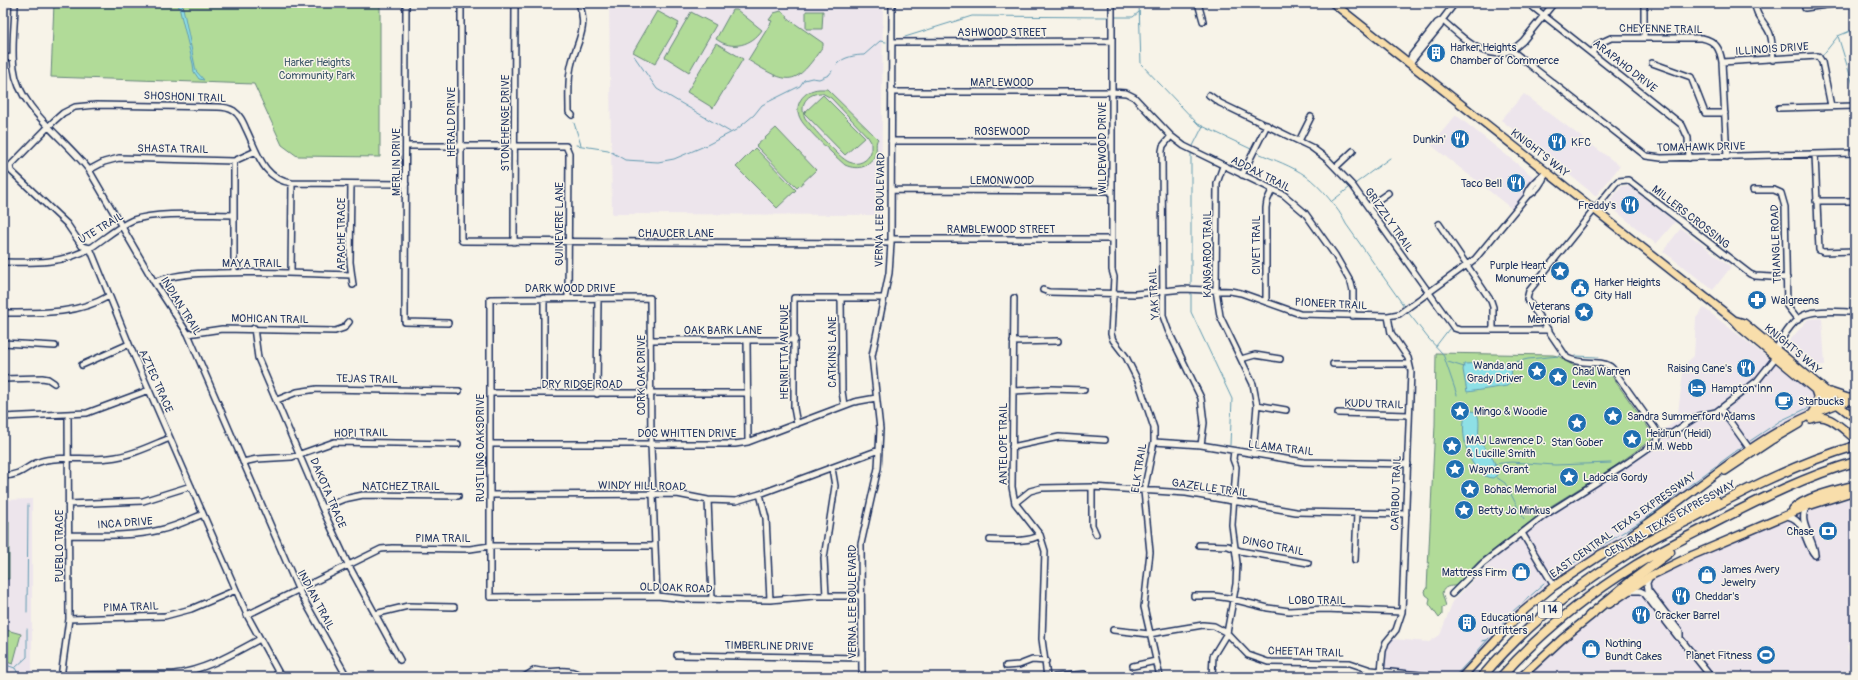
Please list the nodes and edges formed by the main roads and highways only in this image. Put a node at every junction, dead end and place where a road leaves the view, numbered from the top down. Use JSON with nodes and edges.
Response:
{"nodes":[{"id":1,"x":1333,"y":3,"type":"edge"},
{"id":2,"x":1734,"y":320,"type":"junction"},
{"id":3,"x":1753,"y":339,"type":"junction"},
{"id":4,"x":1776,"y":349,"type":"junction"},
{"id":5,"x":1815,"y":390,"type":"junction"},
{"id":6,"x":1826,"y":390,"type":"junction"},
{"id":7,"x":1855,"y":398,"type":"edge"},
{"id":8,"x":1835,"y":403,"type":"junction"},
{"id":9,"x":1813,"y":413,"type":"junction"},
{"id":10,"x":1855,"y":418,"type":"edge"},
{"id":11,"x":1855,"y":439,"type":"edge"},
{"id":12,"x":1855,"y":446,"type":"edge"},
{"id":13,"x":1855,"y":462,"type":"edge"},
{"id":14,"x":1711,"y":478,"type":"junction"},
{"id":15,"x":1760,"y":482,"type":"junction"},
{"id":16,"x":1855,"y":485,"type":"edge"},
{"id":17,"x":1855,"y":492,"type":"edge"},
{"id":18,"x":1732,"y":514,"type":"junction"},
{"id":19,"x":1787,"y":515,"type":"junction"},
{"id":20,"x":1600,"y":555,"type":"junction"},
{"id":21,"x":1589,"y":616,"type":"junction"},
{"id":22,"x":1462,"y":677,"type":"edge"},
{"id":23,"x":1482,"y":677,"type":"edge"},
{"id":24,"x":1501,"y":677,"type":"edge"},
{"id":25,"x":1521,"y":677,"type":"edge"}],
"edges":[{"from":1,"to":2,"type":"main road","name":"KNIGHT'S WAY"},
{"from":2,"to":3,"type":"main road","name":"KNIGHT'S WAY"},
{"from":2,"to":4,"type":"main road","name":"KNIGHT'S WAY"},
{"from":3,"to":4,"type":"main road"},
{"from":3,"to":5,"type":"main road","name":"KNIGHT'S WAY"},
{"from":4,"to":6,"type":"main road","name":"KNIGHT'S WAY"},
{"from":5,"to":8,"type":"main road","name":"KNIGHT'S WAY"},
{"from":5,"to":9,"type":"main road"},
{"from":6,"to":7,"type":"main road"},
{"from":6,"to":8,"type":"main road","name":"KNIGHT'S WAY"},
{"from":7,"to":8,"type":"main road","name":"EAST CENTRAL TEXAS EXPRESSWAY"},
{"from":8,"to":9,"type":"main road","name":"EAST CENTRAL TEXAS EXPRESSWAY"},
{"from":8,"to":10,"type":"main road","name":"KNIGHT'S WAY"},
{"from":9,"to":14,"type":"main road","name":"EAST CENTRAL TEXAS EXPRESSWAY"},
{"from":11,"to":14,"type":"main road"},
{"from":12,"to":15,"type":"highway","name":"CENTRAL TEXAS EXPRESSWAY","number":"I 14"},
{"from":13,"to":18,"type":"highway","number":"I 14"},
{"from":14,"to":20,"type":"main road","name":"EAST CENTRAL TEXAS EXPRESSWAY"},
{"from":15,"to":20,"type":"highway"},
{"from":15,"to":23,"type":"highway","name":"CENTRAL TEXAS EXPRESSWAY","number":"I 14"},
{"from":16,"to":19,"type":"main road"},
{"from":17,"to":19,"type":"main road"},
{"from":18,"to":21,"type":"highway"},
{"from":18,"to":24,"type":"highway","number":"I 14"},
{"from":19,"to":21,"type":"main road"},
{"from":20,"to":22,"type":"main road","name":"EAST CENTRAL TEXAS EXPRESSWAY"},
{"from":21,"to":25,"type":"main road"}]}
